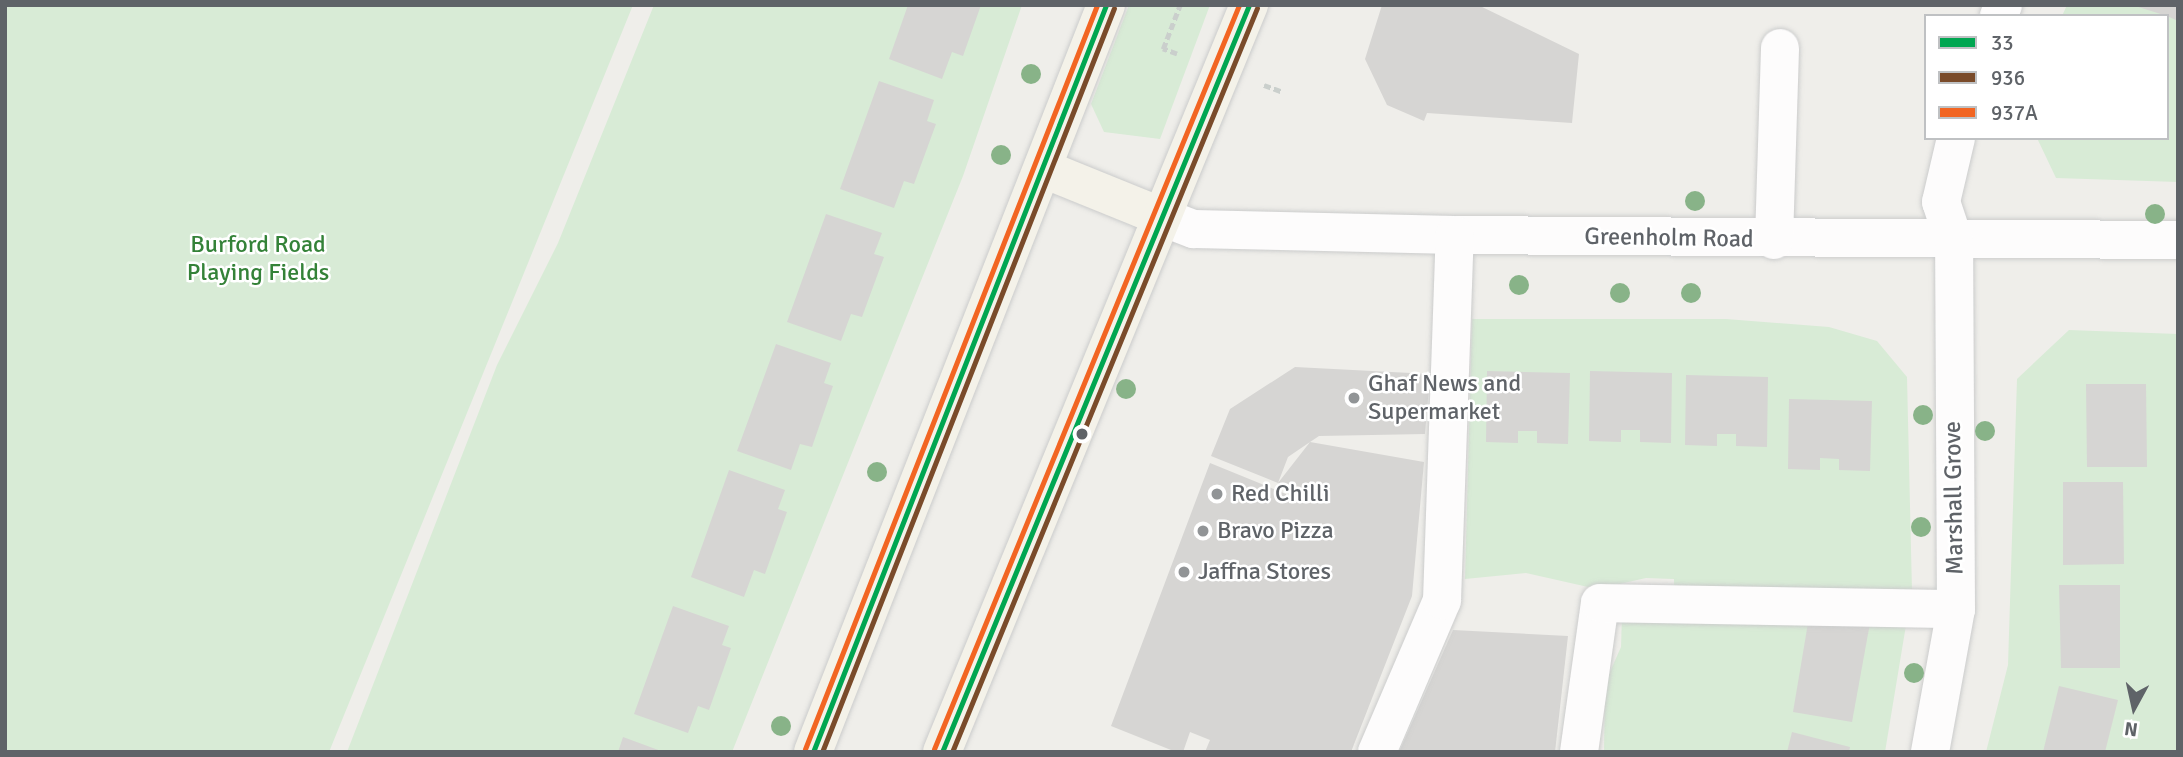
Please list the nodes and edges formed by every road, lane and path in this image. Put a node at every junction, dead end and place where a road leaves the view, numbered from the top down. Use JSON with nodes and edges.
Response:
{"nodes":[{"id":1,"x":1106,"y":5,"type":"edge"},
{"id":2,"x":1249,"y":5,"type":"edge"},
{"id":3,"x":1780,"y":48,"type":"dead end"},
{"id":4,"x":1956,"y":140,"type":"edge"},
{"id":5,"x":1044,"y":169,"type":"junction"},
{"id":6,"x":1162,"y":217,"type":"junction"},
{"id":7,"x":1455,"y":235,"type":"junction"},
{"id":8,"x":1774,"y":240,"type":"junction"},
{"id":9,"x":2178,"y":240,"type":"edge"},
{"id":10,"x":1954,"y":241,"type":"junction"},
{"id":11,"x":1956,"y":609,"type":"junction"},
{"id":12,"x":813,"y":752,"type":"edge"},
{"id":13,"x":942,"y":752,"type":"edge"},
{"id":14,"x":1377,"y":752,"type":"edge"},
{"id":15,"x":1579,"y":752,"type":"edge"},
{"id":16,"x":1930,"y":752,"type":"edge"}],
"edges":[{"from":1,"to":5,"type":"main road"},
{"from":2,"to":6,"type":"main road"},
{"from":3,"to":8,"type":"street"},
{"from":4,"to":10,"type":"street","name":"Marshall Grove"},
{"from":5,"to":6,"type":"main road"},
{"from":5,"to":12,"type":"main road"},
{"from":6,"to":7,"type":"street","name":"Greenholm Road"},
{"from":6,"to":13,"type":"main road"},
{"from":7,"to":8,"type":"street","name":"Greenholm Road"},
{"from":7,"to":14,"type":"street"},
{"from":8,"to":10,"type":"street","name":"Greenholm Road"},
{"from":9,"to":10,"type":"street","name":"Greenholm Road"},
{"from":10,"to":11,"type":"street","name":"Marshall Grove"},
{"from":11,"to":15,"type":"street"},
{"from":11,"to":16,"type":"street","name":"Marshall Grove"}]}
